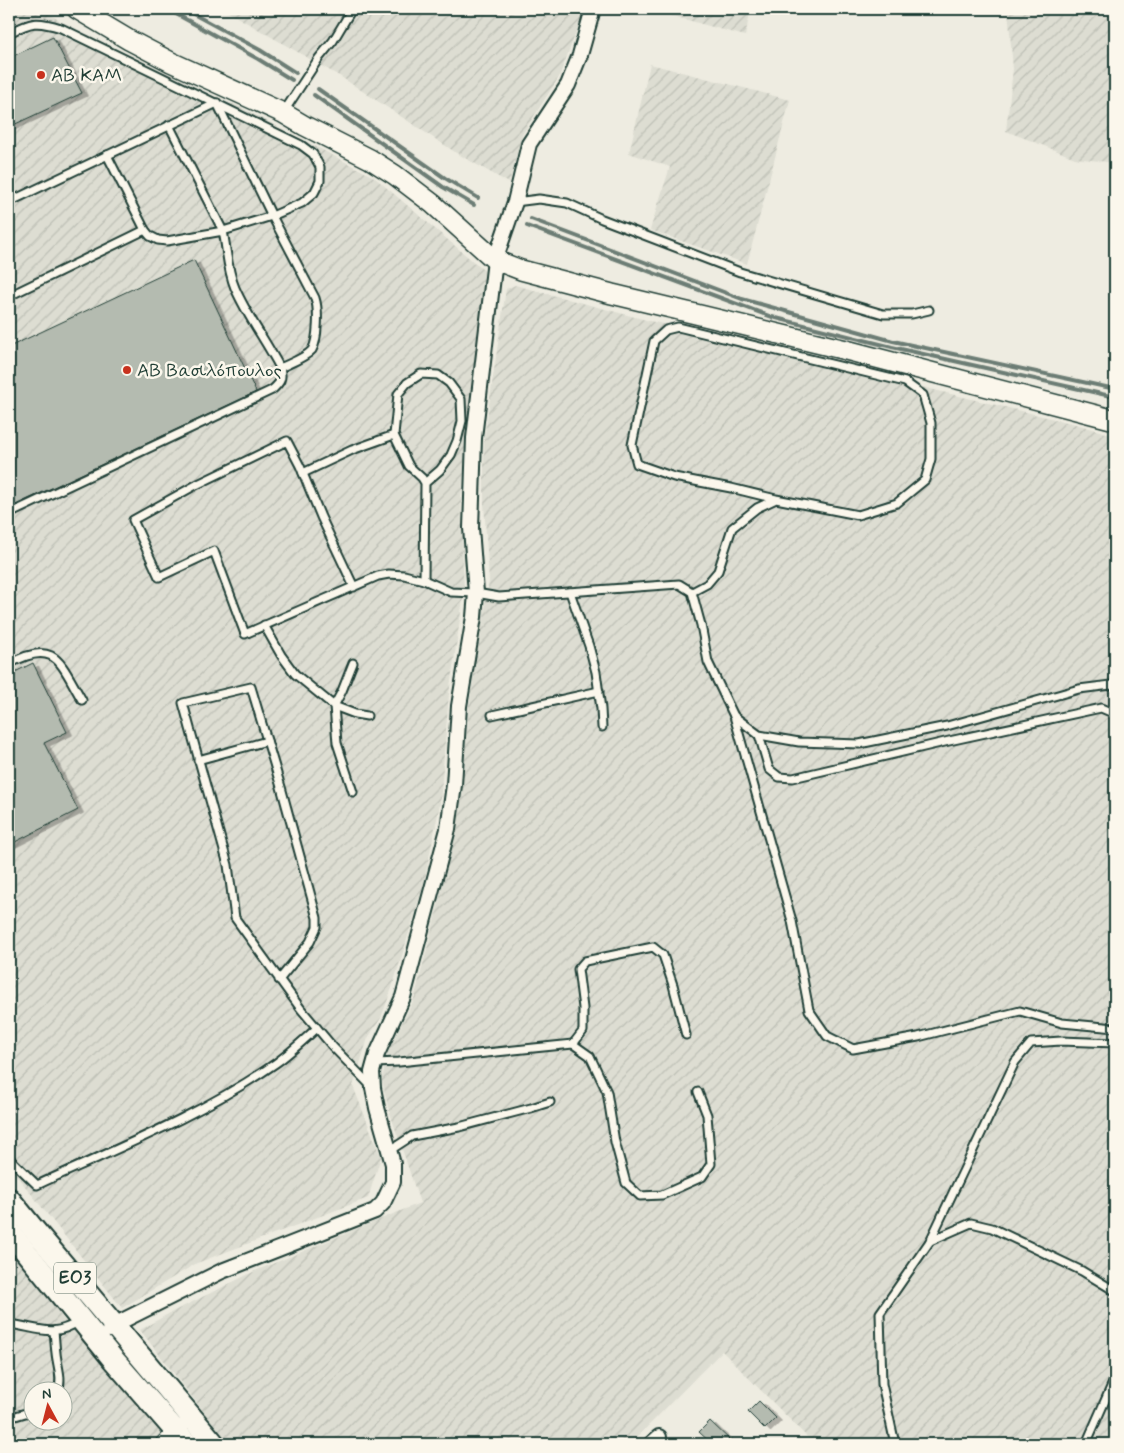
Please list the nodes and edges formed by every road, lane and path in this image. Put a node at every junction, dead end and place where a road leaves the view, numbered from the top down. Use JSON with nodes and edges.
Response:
{"nodes":[{"id":1,"x":77,"y":9,"type":"edge"},
{"id":2,"x":352,"y":9,"type":"edge"},
{"id":3,"x":593,"y":9,"type":"edge"},
{"id":4,"x":9,"y":33,"type":"edge"},
{"id":5,"x":217,"y":103,"type":"junction"},
{"id":6,"x":283,"y":113,"type":"junction"},
{"id":7,"x":169,"y":125,"type":"junction"},
{"id":8,"x":303,"y":136,"type":"junction"},
{"id":9,"x":107,"y":155,"type":"junction"},
{"id":10,"x":9,"y":202,"type":"edge"},
{"id":11,"x":515,"y":202,"type":"junction"},
{"id":12,"x":272,"y":216,"type":"junction"},
{"id":13,"x":145,"y":230,"type":"junction"},
{"id":14,"x":224,"y":231,"type":"junction"},
{"id":15,"x":496,"y":260,"type":"junction"},
{"id":16,"x":9,"y":296,"type":"edge"},
{"id":17,"x":929,"y":310,"type":"dead end"},
{"id":18,"x":280,"y":368,"type":"junction"},
{"id":19,"x":1115,"y":420,"type":"edge"},
{"id":20,"x":394,"y":435,"type":"junction"},
{"id":21,"x":303,"y":473,"type":"junction"},
{"id":22,"x":425,"y":483,"type":"junction"},
{"id":23,"x":776,"y":498,"type":"junction"},
{"id":24,"x":9,"y":514,"type":"edge"},
{"id":25,"x":424,"y":580,"type":"junction"},
{"id":26,"x":354,"y":587,"type":"junction"},
{"id":27,"x":570,"y":592,"type":"junction"},
{"id":28,"x":692,"y":592,"type":"junction"},
{"id":29,"x":476,"y":593,"type":"junction"},
{"id":30,"x":264,"y":625,"type":"junction"},
{"id":31,"x":353,"y":662,"type":"dead end"},
{"id":32,"x":9,"y":664,"type":"edge"},
{"id":33,"x":1115,"y":688,"type":"edge"},
{"id":34,"x":599,"y":691,"type":"junction"},
{"id":35,"x":82,"y":700,"type":"dead end"},
{"id":36,"x":334,"y":706,"type":"junction"},
{"id":37,"x":1115,"y":714,"type":"edge"},
{"id":38,"x":492,"y":715,"type":"dead end"},
{"id":39,"x":367,"y":716,"type":"dead end"},
{"id":40,"x":734,"y":716,"type":"junction"},
{"id":41,"x":602,"y":727,"type":"dead end"},
{"id":42,"x":759,"y":735,"type":"junction"},
{"id":43,"x":267,"y":741,"type":"junction"},
{"id":44,"x":198,"y":760,"type":"junction"},
{"id":45,"x":353,"y":792,"type":"dead end"},
{"id":46,"x":279,"y":980,"type":"junction"},
{"id":47,"x":317,"y":1028,"type":"junction"},
{"id":48,"x":1115,"y":1028,"type":"edge"},
{"id":49,"x":686,"y":1035,"type":"dead end"},
{"id":50,"x":1115,"y":1043,"type":"edge"},
{"id":51,"x":573,"y":1044,"type":"junction"},
{"id":52,"x":375,"y":1063,"type":"junction"},
{"id":53,"x":373,"y":1088,"type":"junction"},
{"id":54,"x":698,"y":1092,"type":"dead end"},
{"id":55,"x":550,"y":1102,"type":"dead end"},
{"id":56,"x":389,"y":1152,"type":"junction"},
{"id":57,"x":9,"y":1158,"type":"edge"},
{"id":58,"x":9,"y":1199,"type":"edge"},
{"id":59,"x":9,"y":1232,"type":"edge"},
{"id":60,"x":930,"y":1241,"type":"junction"},
{"id":61,"x":1115,"y":1291,"type":"edge"},
{"id":62,"x":81,"y":1319,"type":"junction"},
{"id":63,"x":9,"y":1324,"type":"edge"},
{"id":64,"x":114,"y":1326,"type":"junction"},
{"id":65,"x":54,"y":1332,"type":"junction"},
{"id":66,"x":97,"y":1339,"type":"junction"},
{"id":67,"x":1115,"y":1378,"type":"edge"},
{"id":68,"x":60,"y":1380,"type":"edge"},
{"id":69,"x":22,"y":1414,"type":"edge"},
{"id":70,"x":9,"y":1418,"type":"edge"},
{"id":71,"x":192,"y":1418,"type":"junction"},
{"id":72,"x":175,"y":1440,"type":"edge"},
{"id":73,"x":214,"y":1444,"type":"edge"},
{"id":74,"x":895,"y":1444,"type":"edge"},
{"id":75,"x":1086,"y":1444,"type":"edge"}],
"edges":[{"from":1,"to":6,"type":"street"},
{"from":2,"to":6,"type":"lane"},
{"from":3,"to":11,"type":"street"},
{"from":4,"to":5,"type":"lane"},
{"from":5,"to":7,"type":"lane"},
{"from":5,"to":8,"type":"lane"},
{"from":5,"to":12,"type":"lane"},
{"from":6,"to":8,"type":"street"},
{"from":7,"to":9,"type":"lane"},
{"from":7,"to":14,"type":"lane"},
{"from":8,"to":12,"type":"lane"},
{"from":8,"to":15,"type":"street"},
{"from":9,"to":10,"type":"lane"},
{"from":9,"to":13,"type":"lane"},
{"from":11,"to":15,"type":"street"},
{"from":11,"to":17,"type":"lane"},
{"from":12,"to":14,"type":"lane"},
{"from":12,"to":18,"type":"lane"},
{"from":13,"to":14,"type":"lane"},
{"from":13,"to":16,"type":"lane"},
{"from":14,"to":18,"type":"lane"},
{"from":15,"to":19,"type":"street"},
{"from":15,"to":29,"type":"street"},
{"from":18,"to":24,"type":"lane"},
{"from":20,"to":21,"type":"lane"},
{"from":20,"to":22,"type":"lane"},
{"from":20,"to":22,"type":"lane"},
{"from":21,"to":26,"type":"lane"},
{"from":21,"to":30,"type":"lane"},
{"from":22,"to":25,"type":"lane"},
{"from":23,"to":23,"type":"lane"},
{"from":23,"to":28,"type":"lane"},
{"from":25,"to":26,"type":"lane"},
{"from":25,"to":29,"type":"lane"},
{"from":26,"to":30,"type":"lane"},
{"from":27,"to":28,"type":"lane"},
{"from":27,"to":29,"type":"lane"},
{"from":27,"to":34,"type":"lane"},
{"from":28,"to":40,"type":"lane"},
{"from":29,"to":52,"type":"street"},
{"from":30,"to":36,"type":"lane"},
{"from":31,"to":36,"type":"lane"},
{"from":32,"to":35,"type":"lane"},
{"from":33,"to":42,"type":"lane"},
{"from":34,"to":38,"type":"lane"},
{"from":34,"to":41,"type":"lane"},
{"from":36,"to":39,"type":"lane"},
{"from":36,"to":45,"type":"lane"},
{"from":37,"to":42,"type":"lane"},
{"from":40,"to":42,"type":"lane"},
{"from":40,"to":48,"type":"lane"},
{"from":43,"to":44,"type":"lane"},
{"from":43,"to":44,"type":"lane"},
{"from":43,"to":46,"type":"lane"},
{"from":44,"to":46,"type":"lane"},
{"from":46,"to":47,"type":"lane"},
{"from":47,"to":53,"type":"lane"},
{"from":47,"to":57,"type":"lane"},
{"from":49,"to":51,"type":"lane"},
{"from":50,"to":60,"type":"lane"},
{"from":51,"to":52,"type":"lane"},
{"from":51,"to":54,"type":"lane"},
{"from":52,"to":53,"type":"street"},
{"from":53,"to":56,"type":"street"},
{"from":55,"to":56,"type":"lane"},
{"from":56,"to":64,"type":"street"},
{"from":58,"to":64,"type":"main road","number":"ΕΟ3"},
{"from":59,"to":62,"type":"main road","number":"ΕΟ3"},
{"from":60,"to":61,"type":"lane"},
{"from":60,"to":74,"type":"lane"},
{"from":62,"to":65,"type":"lane"},
{"from":62,"to":66,"type":"main road","number":"ΕΟ3"},
{"from":63,"to":65,"type":"lane"},
{"from":64,"to":66,"type":"street"},
{"from":64,"to":71,"type":"main road","number":"ΕΟ3"},
{"from":65,"to":68,"type":"lane"},
{"from":66,"to":72,"type":"main road","number":"ΕΟ3"},
{"from":67,"to":75,"type":"lane"},
{"from":69,"to":70,"type":"lane"},
{"from":71,"to":72,"type":"street"},
{"from":71,"to":73,"type":"main road","number":"ΕΟ3"}]}
